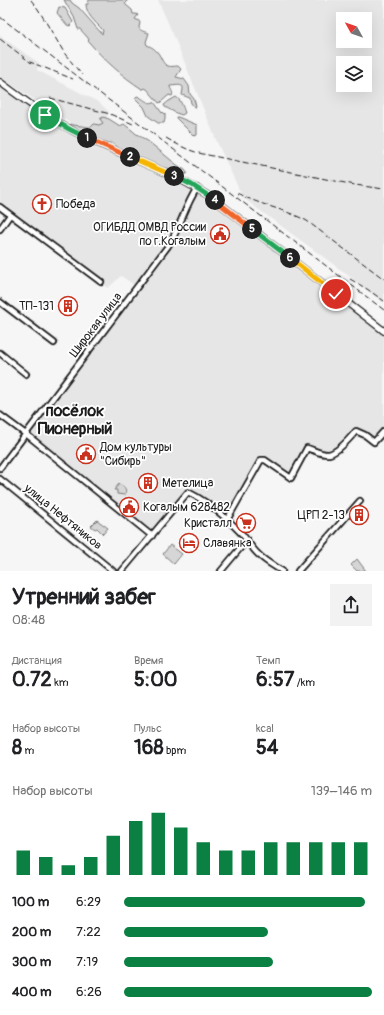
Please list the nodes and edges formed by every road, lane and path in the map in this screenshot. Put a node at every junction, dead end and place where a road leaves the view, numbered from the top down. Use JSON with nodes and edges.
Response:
{"nodes":[{"id":1,"x":1,"y":84,"type":"edge"},
{"id":2,"x":197,"y":188,"type":"junction"},
{"id":3,"x":0,"y":207,"type":"edge"},
{"id":4,"x":10,"y":215,"type":"junction"},
{"id":5,"x":0,"y":229,"type":"edge"},
{"id":6,"x":101,"y":282,"type":"dead end"},
{"id":7,"x":0,"y":302,"type":"edge"},
{"id":8,"x":384,"y":331,"type":"edge"},
{"id":9,"x":54,"y":343,"type":"dead end"},
{"id":10,"x":0,"y":353,"type":"edge"},
{"id":11,"x":26,"y":374,"type":"dead end"},
{"id":12,"x":0,"y":414,"type":"edge"},
{"id":13,"x":384,"y":431,"type":"edge"},
{"id":14,"x":26,"y":434,"type":"junction"},
{"id":15,"x":0,"y":468,"type":"edge"},
{"id":16,"x":0,"y":479,"type":"edge"},
{"id":17,"x":360,"y":501,"type":"dead end"},
{"id":18,"x":227,"y":520,"type":"junction"},
{"id":19,"x":152,"y":536,"type":"junction"},
{"id":20,"x":247,"y":540,"type":"junction"},
{"id":21,"x":113,"y":571,"type":"edge"},
{"id":22,"x":122,"y":571,"type":"edge"},
{"id":23,"x":221,"y":571,"type":"edge"},
{"id":24,"x":282,"y":571,"type":"edge"},
{"id":25,"x":298,"y":571,"type":"edge"}],
"edges":[{"from":1,"to":2,"type":"main road"},
{"from":2,"to":8,"type":"main road"},
{"from":2,"to":14,"type":"street","name":"Широкая улица"},
{"from":3,"to":4,"type":"street"},
{"from":4,"to":5,"type":"street"},
{"from":4,"to":6,"type":"street"},
{"from":7,"to":9,"type":"street"},
{"from":10,"to":11,"type":"street"},
{"from":12,"to":14,"type":"street"},
{"from":13,"to":18,"type":"street"},
{"from":14,"to":15,"type":"street","name":"Широкая улица"},
{"from":14,"to":19,"type":"street"},
{"from":16,"to":21,"type":"street","name":"улица Нефтяников"},
{"from":17,"to":25,"type":"street"},
{"from":18,"to":19,"type":"street"},
{"from":18,"to":20,"type":"street"},
{"from":19,"to":22,"type":"street"},
{"from":20,"to":23,"type":"street"},
{"from":20,"to":24,"type":"street"}]}
